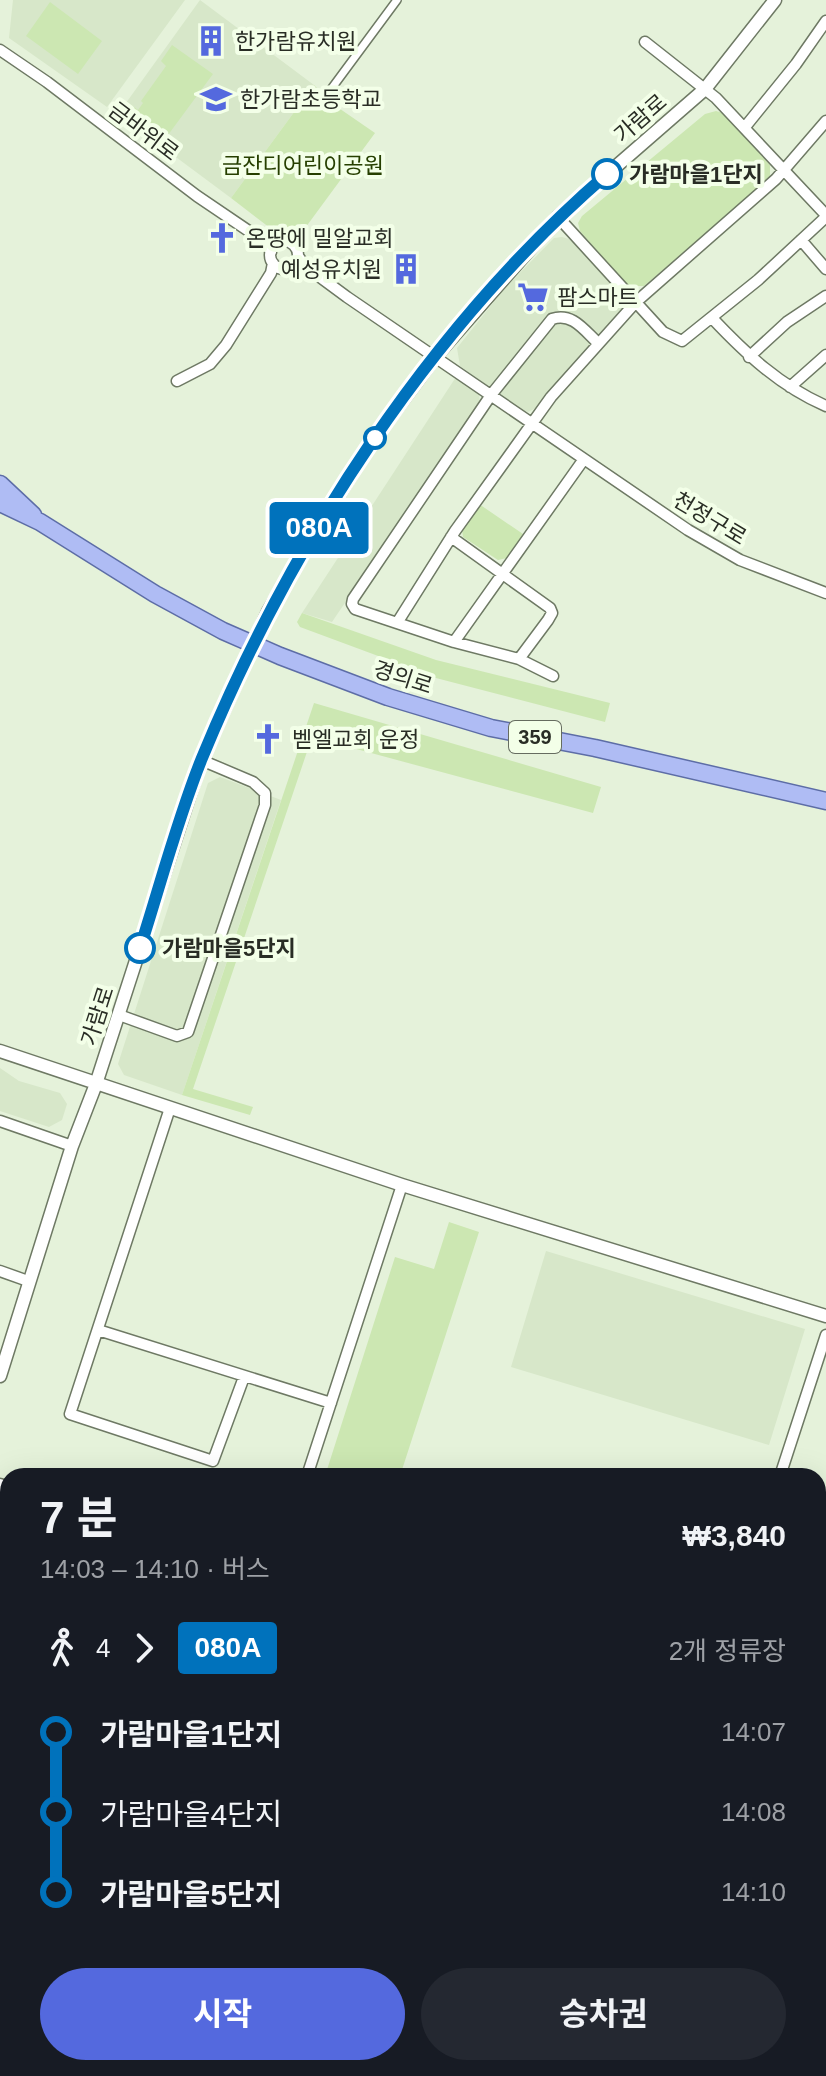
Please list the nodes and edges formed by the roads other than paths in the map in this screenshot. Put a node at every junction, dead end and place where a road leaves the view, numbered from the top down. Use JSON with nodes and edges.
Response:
{"nodes":[{"id":1,"x":397,"y":0,"type":"edge"},
{"id":2,"x":775,"y":0,"type":"edge"},
{"id":3,"x":826,"y":21,"type":"edge"},
{"id":4,"x":822,"y":38,"type":"edge"},
{"id":5,"x":645,"y":42,"type":"dead end"},
{"id":6,"x":0,"y":50,"type":"edge"},
{"id":7,"x":705,"y":89,"type":"junction"},
{"id":8,"x":326,"y":96,"type":"dead end"},
{"id":9,"x":826,"y":121,"type":"edge"},
{"id":10,"x":745,"y":127,"type":"junction"},
{"id":11,"x":783,"y":170,"type":"junction"},
{"id":12,"x":826,"y":216,"type":"edge"},
{"id":13,"x":558,"y":217,"type":"junction"},
{"id":14,"x":801,"y":240,"type":"junction"},
{"id":15,"x":273,"y":257,"type":"junction"},
{"id":16,"x":296,"y":260,"type":"junction"},
{"id":17,"x":826,"y":269,"type":"edge"},
{"id":18,"x":826,"y":296,"type":"edge"},
{"id":19,"x":636,"y":302,"type":"junction"},
{"id":20,"x":712,"y":318,"type":"junction"},
{"id":21,"x":598,"y":343,"type":"junction"},
{"id":22,"x":826,"y":355,"type":"edge"},
{"id":23,"x":435,"y":357,"type":"junction"},
{"id":24,"x":749,"y":357,"type":"junction"},
{"id":25,"x":177,"y":381,"type":"dead end"},
{"id":26,"x":790,"y":387,"type":"junction"},
{"id":27,"x":491,"y":395,"type":"junction"},
{"id":28,"x":826,"y":406,"type":"edge"},
{"id":29,"x":530,"y":424,"type":"junction"},
{"id":30,"x":584,"y":459,"type":"junction"},
{"id":31,"x":0,"y":484,"type":"edge"},
{"id":32,"x":0,"y":503,"type":"edge"},
{"id":33,"x":0,"y":514,"type":"edge"},
{"id":34,"x":40,"y":522,"type":"junction"},
{"id":35,"x":451,"y":537,"type":"junction"},
{"id":36,"x":503,"y":573,"type":"junction"},
{"id":37,"x":826,"y":593,"type":"edge"},
{"id":38,"x":397,"y":623,"type":"junction"},
{"id":39,"x":454,"y":642,"type":"junction"},
{"id":40,"x":252,"y":644,"type":"junction"},
{"id":41,"x":519,"y":659,"type":"junction"},
{"id":42,"x":553,"y":676,"type":"dead end"},
{"id":43,"x":201,"y":760,"type":"junction"},
{"id":44,"x":826,"y":801,"type":"edge"},
{"id":45,"x":119,"y":1015,"type":"junction"},
{"id":46,"x":0,"y":1051,"type":"edge"},
{"id":47,"x":96,"y":1084,"type":"junction"},
{"id":48,"x":170,"y":1108,"type":"junction"},
{"id":49,"x":0,"y":1121,"type":"edge"},
{"id":50,"x":72,"y":1146,"type":"junction"},
{"id":51,"x":402,"y":1185,"type":"junction"},
{"id":52,"x":0,"y":1271,"type":"edge"},
{"id":53,"x":28,"y":1281,"type":"junction"},
{"id":54,"x":826,"y":1316,"type":"edge"},
{"id":55,"x":98,"y":1330,"type":"junction"},
{"id":56,"x":826,"y":1335,"type":"edge"},
{"id":57,"x":0,"y":1376,"type":"edge"},
{"id":58,"x":244,"y":1377,"type":"junction"},
{"id":59,"x":331,"y":1403,"type":"junction"},
{"id":60,"x":310,"y":1468,"type":"edge"},
{"id":61,"x":783,"y":1468,"type":"edge"}],
"edges":[{"from":1,"to":8,"type":"street"},
{"from":2,"to":7,"type":"street","name":"가람로"},
{"from":3,"to":4,"type":"street"},
{"from":4,"to":10,"type":"street"},
{"from":5,"to":7,"type":"street"},
{"from":6,"to":15,"type":"street","name":"금바위로"},
{"from":7,"to":10,"type":"street"},
{"from":7,"to":13,"type":"street","name":"가람로"},
{"from":9,"to":11,"type":"street"},
{"from":10,"to":11,"type":"street"},
{"from":11,"to":12,"type":"street"},
{"from":11,"to":19,"type":"street"},
{"from":12,"to":14,"type":"street"},
{"from":13,"to":19,"type":"street"},
{"from":13,"to":23,"type":"street","name":"가람로"},
{"from":14,"to":17,"type":"street"},
{"from":14,"to":20,"type":"street"},
{"from":15,"to":16,"type":"street"},
{"from":15,"to":16,"type":"street","name":"금바위로"},
{"from":15,"to":25,"type":"street"},
{"from":16,"to":23,"type":"street"},
{"from":18,"to":24,"type":"street"},
{"from":19,"to":20,"type":"street"},
{"from":19,"to":21,"type":"street"},
{"from":20,"to":24,"type":"street"},
{"from":21,"to":27,"type":"street"},
{"from":21,"to":29,"type":"street"},
{"from":22,"to":26,"type":"street"},
{"from":23,"to":27,"type":"street","name":"천정구로"},
{"from":23,"to":40,"type":"street","name":"가람로"},
{"from":24,"to":26,"type":"street"},
{"from":26,"to":28,"type":"street"},
{"from":27,"to":29,"type":"street","name":"천정구로"},
{"from":27,"to":38,"type":"street"},
{"from":29,"to":30,"type":"street","name":"천정구로"},
{"from":29,"to":35,"type":"street"},
{"from":30,"to":36,"type":"street"},
{"from":30,"to":37,"type":"street","name":"천정구로"},
{"from":31,"to":34,"type":"main road"},
{"from":32,"to":34,"type":"main road","name":"경의로","number":"359"},
{"from":33,"to":34,"type":"main road"},
{"from":34,"to":40,"type":"main road","name":"경의로","number":"359"},
{"from":35,"to":36,"type":"street"},
{"from":35,"to":38,"type":"street"},
{"from":36,"to":39,"type":"street"},
{"from":36,"to":41,"type":"street"},
{"from":38,"to":39,"type":"street"},
{"from":39,"to":41,"type":"street"},
{"from":40,"to":43,"type":"street","name":"가람로"},
{"from":40,"to":44,"type":"main road","name":"경의로","number":"359"},
{"from":41,"to":42,"type":"street"},
{"from":43,"to":45,"type":"street","name":"가람로"},
{"from":43,"to":45,"type":"street"},
{"from":45,"to":47,"type":"street","name":"가람로"},
{"from":46,"to":47,"type":"street"},
{"from":47,"to":48,"type":"street"},
{"from":47,"to":50,"type":"street","name":"가람로"},
{"from":48,"to":51,"type":"street"},
{"from":48,"to":55,"type":"street"},
{"from":49,"to":50,"type":"street"},
{"from":50,"to":53,"type":"street","name":"가람로"},
{"from":51,"to":54,"type":"street"},
{"from":51,"to":59,"type":"street"},
{"from":52,"to":53,"type":"street"},
{"from":53,"to":57,"type":"street","name":"가람로"},
{"from":55,"to":58,"type":"street"},
{"from":55,"to":58,"type":"street"},
{"from":56,"to":61,"type":"street"},
{"from":58,"to":59,"type":"street"},
{"from":59,"to":60,"type":"street"}]}
